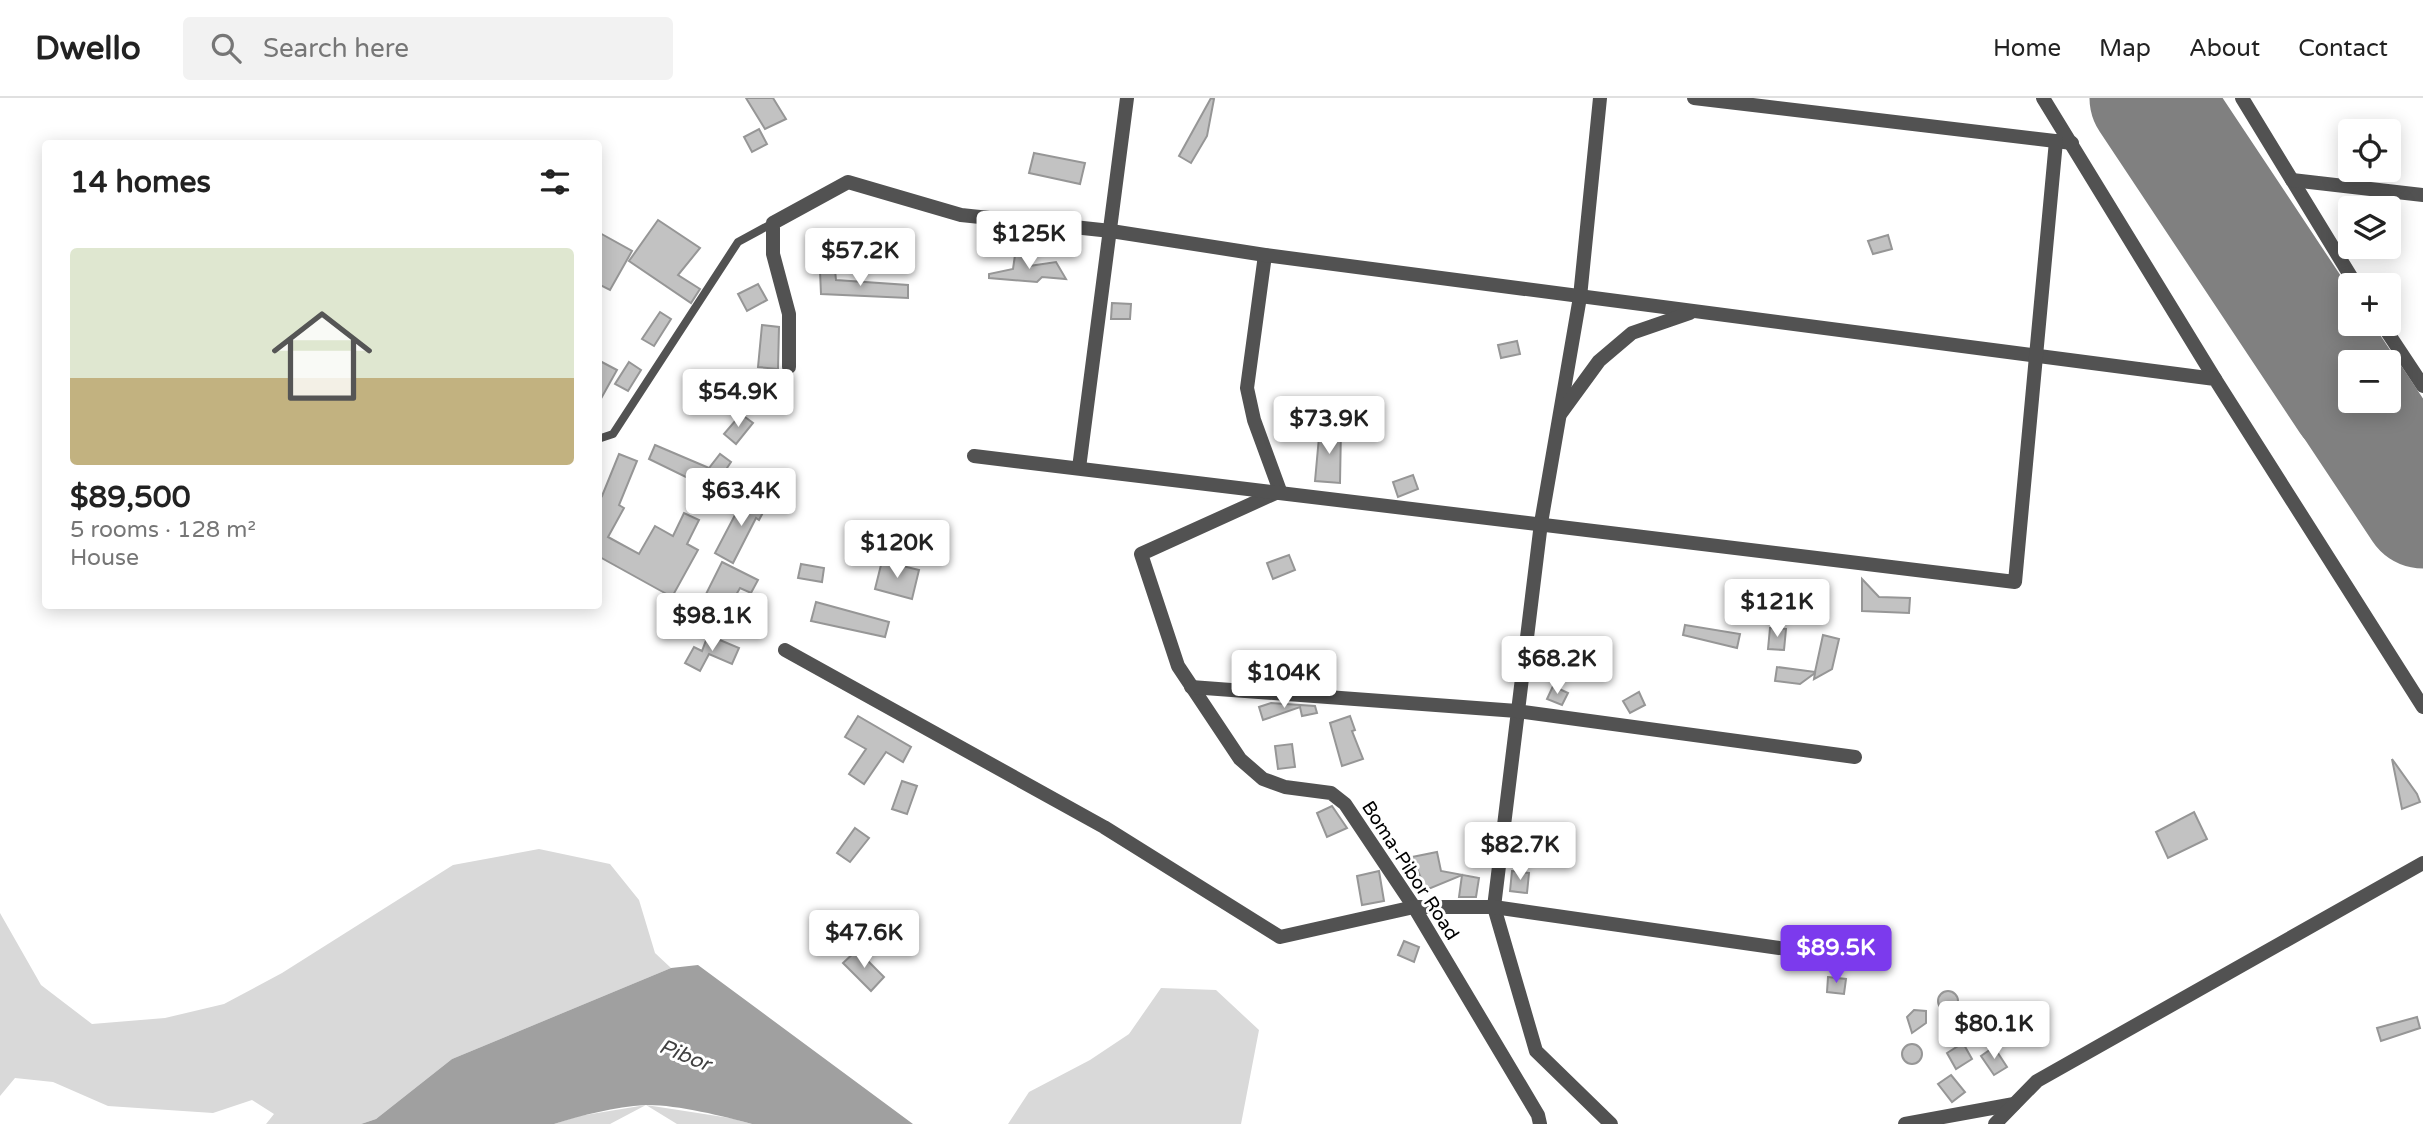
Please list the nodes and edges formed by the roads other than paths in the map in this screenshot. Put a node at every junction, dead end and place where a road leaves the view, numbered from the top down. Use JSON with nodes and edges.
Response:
{"nodes":[{"id":1,"x":1127,"y":98,"type":"edge"},
{"id":2,"x":1600,"y":98,"type":"edge"},
{"id":3,"x":1694,"y":98,"type":"edge"},
{"id":4,"x":2043,"y":98,"type":"edge"},
{"id":5,"x":2242,"y":98,"type":"edge"},
{"id":6,"x":2056,"y":141,"type":"junction"},
{"id":7,"x":2072,"y":143,"type":"junction"},
{"id":8,"x":2292,"y":180,"type":"junction"},
{"id":9,"x":2423,"y":195,"type":"edge"},
{"id":10,"x":773,"y":223,"type":"junction"},
{"id":11,"x":1111,"y":231,"type":"junction"},
{"id":12,"x":1265,"y":255,"type":"junction"},
{"id":13,"x":2350,"y":273,"type":"edge"},
{"id":14,"x":1580,"y":297,"type":"junction"},
{"id":15,"x":1694,"y":311,"type":"junction"},
{"id":16,"x":2390,"y":336,"type":"edge"},
{"id":17,"x":2035,"y":356,"type":"junction"},
{"id":18,"x":789,"y":367,"type":"dead end"},
{"id":19,"x":2215,"y":379,"type":"junction"},
{"id":20,"x":2423,"y":386,"type":"edge"},
{"id":21,"x":1559,"y":416,"type":"junction"},
{"id":22,"x":602,"y":438,"type":"edge"},
{"id":23,"x":974,"y":456,"type":"dead end"},
{"id":24,"x":1079,"y":468,"type":"junction"},
{"id":25,"x":1280,"y":491,"type":"junction"},
{"id":26,"x":1541,"y":523,"type":"junction"},
{"id":27,"x":785,"y":650,"type":"dead end"},
{"id":28,"x":1191,"y":687,"type":"junction"},
{"id":29,"x":2423,"y":707,"type":"edge"},
{"id":30,"x":1517,"y":711,"type":"junction"},
{"id":31,"x":1855,"y":757,"type":"dead end"},
{"id":32,"x":2423,"y":863,"type":"edge"},
{"id":33,"x":1414,"y":908,"type":"junction"},
{"id":34,"x":1494,"y":908,"type":"junction"},
{"id":35,"x":1863,"y":960,"type":"dead end"},
{"id":36,"x":2014,"y":1104,"type":"junction"},
{"id":37,"x":1540,"y":1124,"type":"edge"},
{"id":38,"x":1611,"y":1124,"type":"edge"},
{"id":39,"x":1905,"y":1124,"type":"edge"},
{"id":40,"x":1995,"y":1124,"type":"edge"}],
"edges":[{"from":1,"to":11,"type":"street"},
{"from":2,"to":14,"type":"street"},
{"from":3,"to":6,"type":"street"},
{"from":4,"to":7,"type":"street"},
{"from":5,"to":8,"type":"street"},
{"from":6,"to":7,"type":"street"},
{"from":6,"to":17,"type":"street"},
{"from":7,"to":19,"type":"street"},
{"from":8,"to":9,"type":"street"},
{"from":8,"to":13,"type":"street"},
{"from":10,"to":11,"type":"street"},
{"from":10,"to":18,"type":"street"},
{"from":10,"to":22,"type":"lane"},
{"from":11,"to":12,"type":"street"},
{"from":11,"to":24,"type":"street"},
{"from":12,"to":14,"type":"street"},
{"from":12,"to":25,"type":"street"},
{"from":14,"to":15,"type":"street"},
{"from":14,"to":21,"type":"street"},
{"from":15,"to":17,"type":"street"},
{"from":15,"to":21,"type":"street"},
{"from":16,"to":20,"type":"street"},
{"from":17,"to":19,"type":"street"},
{"from":17,"to":26,"type":"street"},
{"from":19,"to":29,"type":"street"},
{"from":21,"to":26,"type":"street"},
{"from":23,"to":24,"type":"street"},
{"from":24,"to":25,"type":"street"},
{"from":25,"to":26,"type":"street"},
{"from":25,"to":28,"type":"street","name":"Boma-Pibor Road"},
{"from":26,"to":30,"type":"street"},
{"from":27,"to":33,"type":"street"},
{"from":28,"to":30,"type":"street"},
{"from":28,"to":33,"type":"street","name":"Boma-Pibor Road"},
{"from":30,"to":31,"type":"street"},
{"from":30,"to":34,"type":"street"},
{"from":32,"to":36,"type":"street"},
{"from":33,"to":34,"type":"street"},
{"from":33,"to":37,"type":"street","name":"Boma-Pibor Road"},
{"from":34,"to":35,"type":"street"},
{"from":34,"to":38,"type":"street"},
{"from":36,"to":39,"type":"street"},
{"from":36,"to":40,"type":"street"}]}
